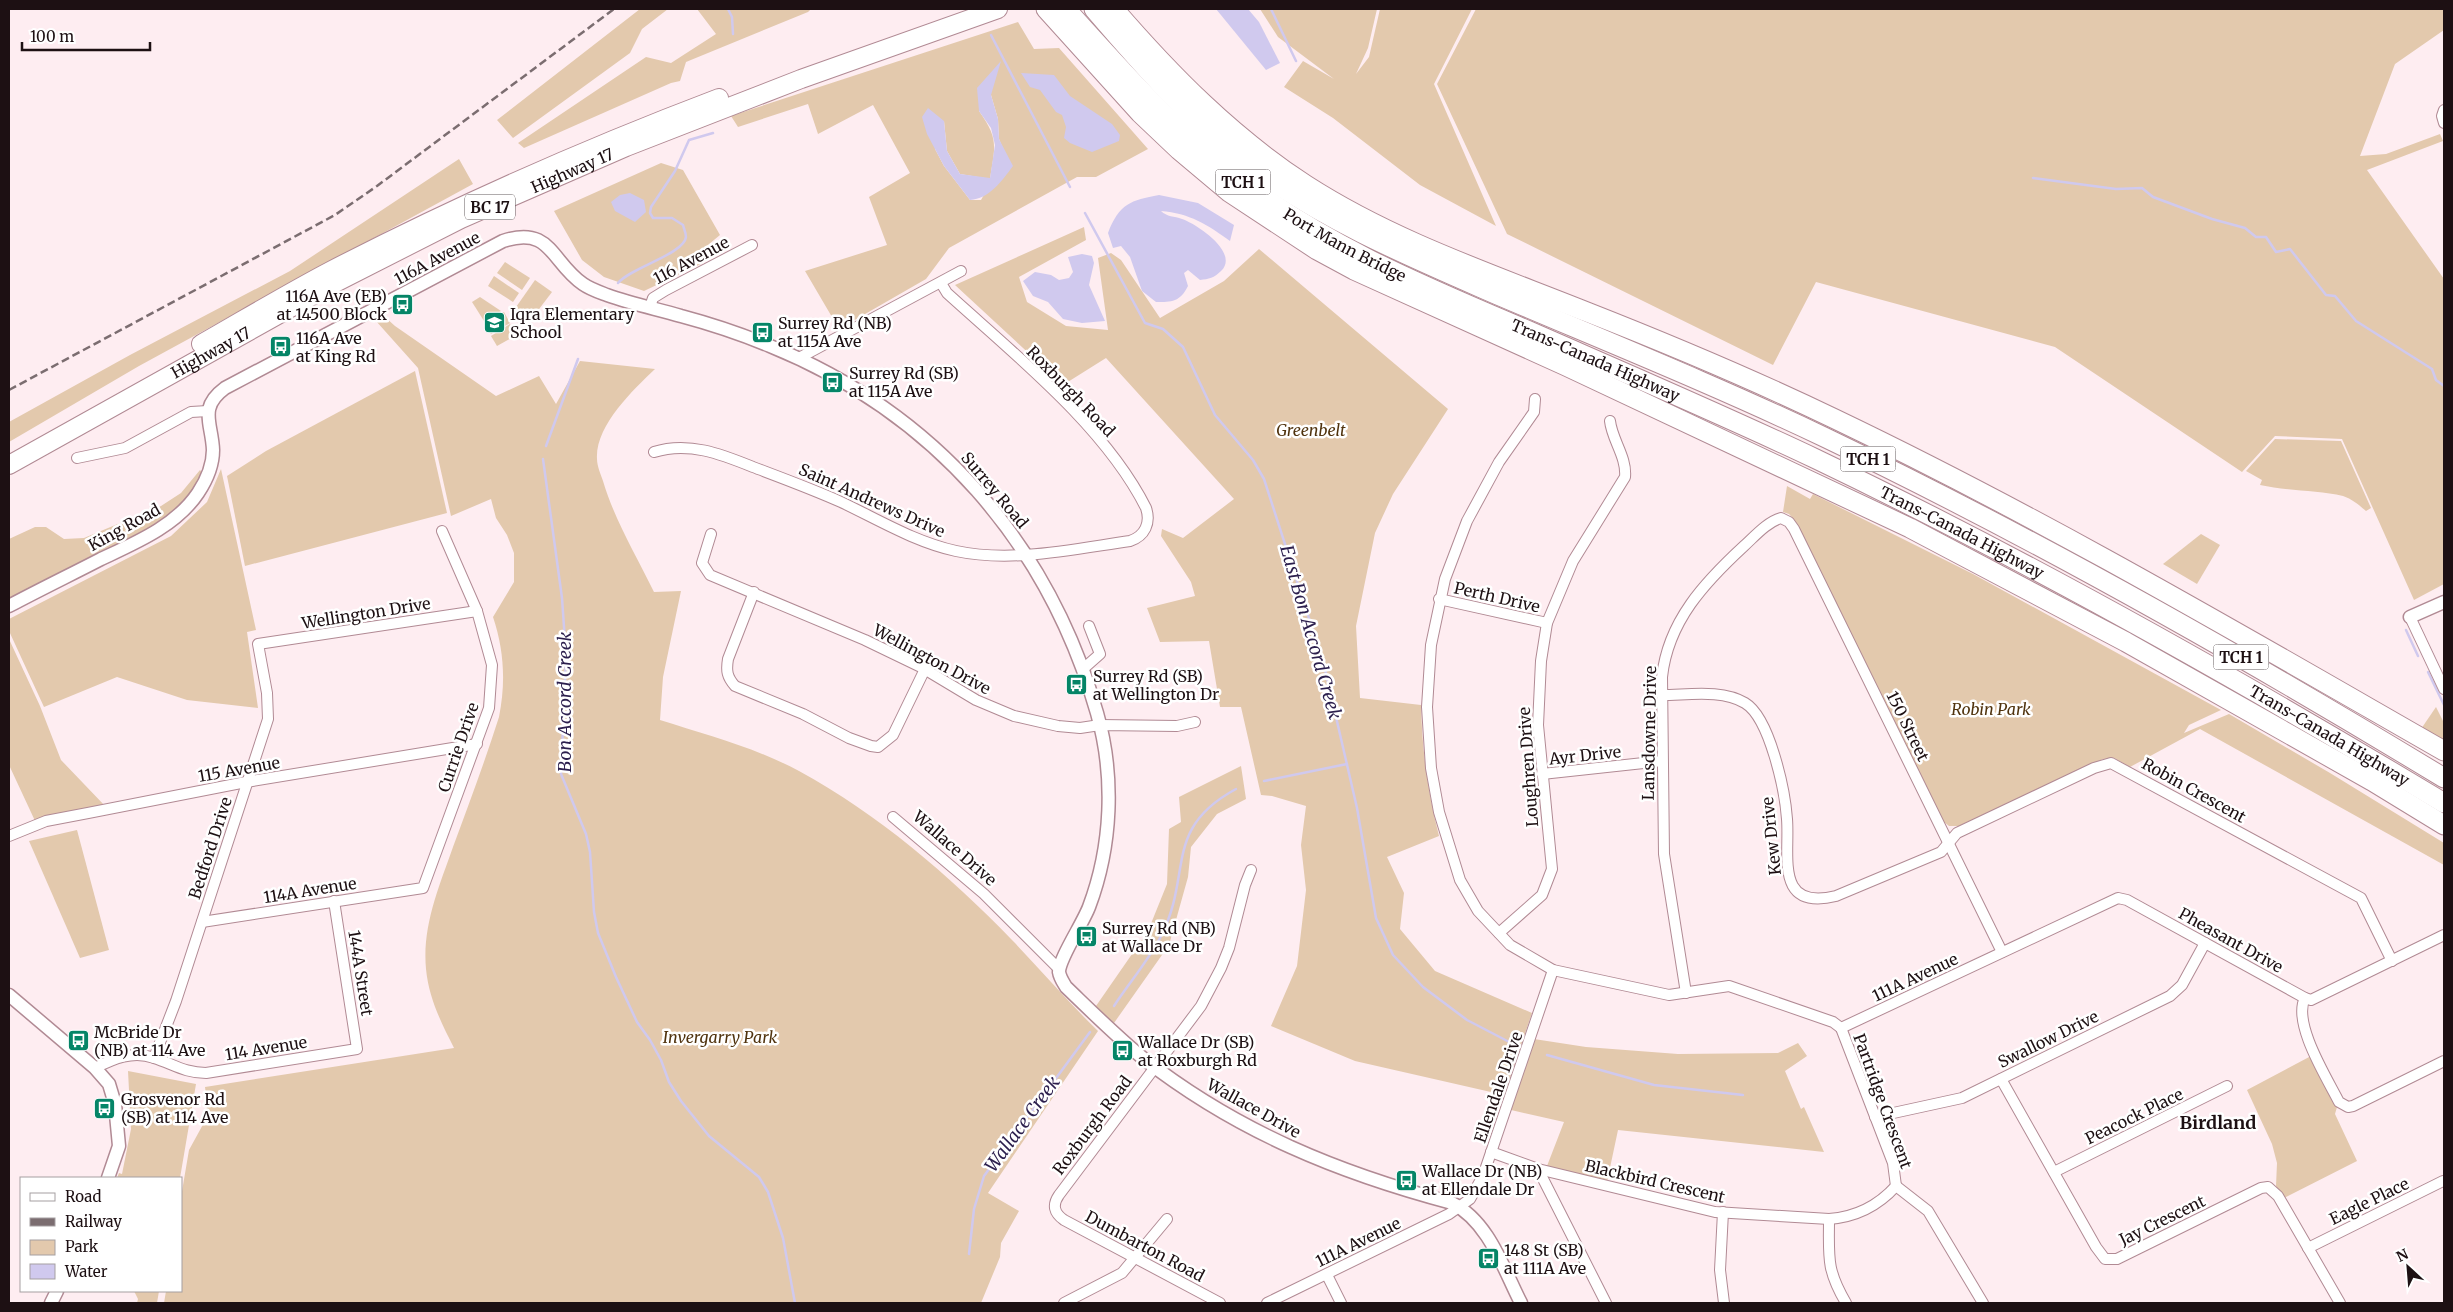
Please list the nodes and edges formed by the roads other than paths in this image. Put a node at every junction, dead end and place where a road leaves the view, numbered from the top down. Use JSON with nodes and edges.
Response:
{"nodes":[{"id":1,"x":966,"y":9,"type":"edge"},
{"id":2,"x":998,"y":9,"type":"edge"},
{"id":3,"x":1046,"y":9,"type":"edge"},
{"id":4,"x":1066,"y":9,"type":"edge"},
{"id":5,"x":1094,"y":9,"type":"edge"},
{"id":6,"x":1114,"y":9,"type":"edge"},
{"id":7,"x":2444,"y":110,"type":"edge"},
{"id":8,"x":2444,"y":123,"type":"edge"},
{"id":9,"x":524,"y":236,"type":"joint"},
{"id":10,"x":752,"y":245,"type":"dead end"},
{"id":11,"x":961,"y":271,"type":"dead end"},
{"id":12,"x":1471,"y":275,"type":"junction"},
{"id":13,"x":940,"y":283,"type":"junction"},
{"id":14,"x":650,"y":307,"type":"junction"},
{"id":15,"x":1457,"y":308,"type":"junction"},
{"id":16,"x":799,"y":358,"type":"junction"},
{"id":17,"x":1535,"y":399,"type":"dead end"},
{"id":18,"x":208,"y":411,"type":"junction"},
{"id":19,"x":1610,"y":421,"type":"dead end"},
{"id":20,"x":654,"y":452,"type":"dead end"},
{"id":21,"x":9,"y":453,"type":"edge"},
{"id":22,"x":77,"y":458,"type":"dead end"},
{"id":23,"x":9,"y":465,"type":"edge"},
{"id":24,"x":1781,"y":518,"type":"joint"},
{"id":25,"x":442,"y":531,"type":"dead end"},
{"id":26,"x":711,"y":534,"type":"dead end"},
{"id":27,"x":1141,"y":536,"type":"joint"},
{"id":28,"x":1026,"y":554,"type":"junction"},
{"id":29,"x":754,"y":592,"type":"junction"},
{"id":30,"x":1439,"y":599,"type":"junction"},
{"id":31,"x":2444,"y":602,"type":"edge"},
{"id":32,"x":9,"y":606,"type":"edge"},
{"id":33,"x":478,"y":611,"type":"junction"},
{"id":34,"x":2410,"y":617,"type":"joint"},
{"id":35,"x":1547,"y":623,"type":"junction"},
{"id":36,"x":1089,"y":626,"type":"dead end"},
{"id":37,"x":258,"y":644,"type":"joint"},
{"id":38,"x":925,"y":669,"type":"junction"},
{"id":39,"x":1083,"y":669,"type":"junction"},
{"id":40,"x":2444,"y":689,"type":"edge"},
{"id":41,"x":1662,"y":695,"type":"junction"},
{"id":42,"x":2335,"y":711,"type":"junction"},
{"id":43,"x":1195,"y":722,"type":"dead end"},
{"id":44,"x":1100,"y":725,"type":"junction"},
{"id":45,"x":477,"y":744,"type":"junction"},
{"id":46,"x":2444,"y":750,"type":"edge"},
{"id":47,"x":1662,"y":761,"type":"junction"},
{"id":48,"x":2444,"y":766,"type":"edge"},
{"id":49,"x":1542,"y":774,"type":"junction"},
{"id":50,"x":2444,"y":778,"type":"edge"},
{"id":51,"x":246,"y":782,"type":"junction"},
{"id":52,"x":2444,"y":804,"type":"edge"},
{"id":53,"x":893,"y":817,"type":"dead end"},
{"id":54,"x":2444,"y":825,"type":"edge"},
{"id":55,"x":9,"y":836,"type":"edge"},
{"id":56,"x":1949,"y":842,"type":"junction"},
{"id":57,"x":1251,"y":870,"type":"dead end"},
{"id":58,"x":423,"y":888,"type":"joint"},
{"id":59,"x":334,"y":901,"type":"junction"},
{"id":60,"x":202,"y":922,"type":"junction"},
{"id":61,"x":1499,"y":933,"type":"junction"},
{"id":62,"x":2444,"y":935,"type":"edge"},
{"id":63,"x":2205,"y":943,"type":"junction"},
{"id":64,"x":2002,"y":952,"type":"junction"},
{"id":65,"x":2392,"y":961,"type":"junction"},
{"id":66,"x":1059,"y":970,"type":"junction"},
{"id":67,"x":1553,"y":970,"type":"junction"},
{"id":68,"x":1686,"y":993,"type":"junction"},
{"id":69,"x":9,"y":996,"type":"edge"},
{"id":70,"x":2305,"y":998,"type":"junction"},
{"id":71,"x":1841,"y":1028,"type":"junction"},
{"id":72,"x":357,"y":1049,"type":"joint"},
{"id":73,"x":154,"y":1058,"type":"junction"},
{"id":74,"x":2444,"y":1061,"type":"edge"},
{"id":75,"x":1155,"y":1066,"type":"junction"},
{"id":76,"x":95,"y":1068,"type":"junction"},
{"id":77,"x":2001,"y":1079,"type":"junction"},
{"id":78,"x":2227,"y":1086,"type":"dead end"},
{"id":79,"x":1875,"y":1117,"type":"junction"},
{"id":80,"x":1491,"y":1152,"type":"junction"},
{"id":81,"x":1538,"y":1169,"type":"junction"},
{"id":82,"x":2054,"y":1172,"type":"junction"},
{"id":83,"x":108,"y":1177,"type":"edge"},
{"id":84,"x":2444,"y":1181,"type":"edge"},
{"id":85,"x":1896,"y":1186,"type":"junction"},
{"id":86,"x":1461,"y":1207,"type":"junction"},
{"id":87,"x":1723,"y":1212,"type":"junction"},
{"id":88,"x":1057,"y":1214,"type":"joint"},
{"id":89,"x":1167,"y":1219,"type":"dead end"},
{"id":90,"x":1829,"y":1220,"type":"junction"},
{"id":91,"x":2308,"y":1248,"type":"junction"},
{"id":92,"x":1137,"y":1258,"type":"junction"},
{"id":93,"x":1327,"y":1274,"type":"junction"},
{"id":94,"x":1064,"y":1303,"type":"edge"},
{"id":95,"x":1220,"y":1303,"type":"edge"},
{"id":96,"x":1267,"y":1303,"type":"edge"},
{"id":97,"x":1341,"y":1303,"type":"edge"},
{"id":98,"x":1521,"y":1303,"type":"edge"},
{"id":99,"x":1606,"y":1303,"type":"edge"},
{"id":100,"x":1724,"y":1303,"type":"edge"},
{"id":101,"x":1846,"y":1303,"type":"edge"},
{"id":102,"x":1984,"y":1303,"type":"edge"},
{"id":103,"x":2340,"y":1303,"type":"edge"}],
"edges":[{"from":1,"to":21,"type":"highway","name":"Highway 17","number":"BC 17"},
{"from":2,"to":23,"type":"highway","name":"Highway 17","number":"BC 17"},
{"from":3,"to":15,"type":"highway"},
{"from":4,"to":15,"type":"highway","name":"Port Mann Bridge","number":"TCH 1"},
{"from":5,"to":12,"type":"highway","name":"Port Mann Bridge","number":"TCH 1"},
{"from":6,"to":12,"type":"highway"},
{"from":7,"to":8,"type":"street"},
{"from":9,"to":14,"type":"street","name":"Surrey Road"},
{"from":9,"to":18,"type":"street","name":"116A Avenue"},
{"from":10,"to":14,"type":"street","name":"116 Avenue"},
{"from":11,"to":13,"type":"street"},
{"from":12,"to":42,"type":"highway","name":"Trans-Canada Highway","number":"TCH 1"},
{"from":12,"to":46,"type":"highway"},
{"from":13,"to":16,"type":"street"},
{"from":13,"to":27,"type":"street","name":"Roxburgh Road"},
{"from":14,"to":16,"type":"street","name":"Surrey Road"},
{"from":15,"to":52,"type":"highway","name":"Trans-Canada Highway","number":"TCH 1"},
{"from":15,"to":54,"type":"highway"},
{"from":16,"to":28,"type":"street","name":"Surrey Road"},
{"from":17,"to":30,"type":"street"},
{"from":18,"to":22,"type":"street"},
{"from":18,"to":32,"type":"street","name":"King Road"},
{"from":19,"to":35,"type":"street","name":"Loughren Drive"},
{"from":20,"to":28,"type":"street","name":"Saint Andrews Drive"},
{"from":24,"to":41,"type":"street","name":"Lansdowne Drive"},
{"from":24,"to":56,"type":"street","name":"150 Street"},
{"from":25,"to":33,"type":"street","name":"Currie Drive"},
{"from":26,"to":29,"type":"street","name":"Wellington Drive"},
{"from":27,"to":28,"type":"street","name":"Saint Andrews Drive"},
{"from":28,"to":39,"type":"street","name":"Surrey Road"},
{"from":29,"to":38,"type":"street","name":"Wellington Drive"},
{"from":29,"to":38,"type":"street"},
{"from":30,"to":35,"type":"street","name":"Perth Drive"},
{"from":30,"to":61,"type":"street"},
{"from":31,"to":34,"type":"street"},
{"from":33,"to":37,"type":"street","name":"Wellington Drive"},
{"from":33,"to":45,"type":"street","name":"Currie Drive"},
{"from":34,"to":40,"type":"street"},
{"from":35,"to":49,"type":"street","name":"Loughren Drive"},
{"from":36,"to":39,"type":"street"},
{"from":37,"to":51,"type":"street","name":"Bedford Drive"},
{"from":38,"to":44,"type":"street","name":"Wellington Drive"},
{"from":39,"to":44,"type":"street","name":"Surrey Road"},
{"from":41,"to":47,"type":"street","name":"Lansdowne Drive"},
{"from":41,"to":56,"type":"street","name":"Kew Drive"},
{"from":42,"to":48,"type":"highway"},
{"from":42,"to":50,"type":"highway","name":"Trans-Canada Highway","number":"TCH 1"},
{"from":43,"to":44,"type":"street","name":"Wellington Drive"},
{"from":44,"to":66,"type":"street","name":"Surrey Road"},
{"from":45,"to":51,"type":"street","name":"115 Avenue"},
{"from":45,"to":58,"type":"street","name":"Currie Drive"},
{"from":47,"to":49,"type":"street","name":"Ayr Drive"},
{"from":47,"to":68,"type":"street","name":"Lansdowne Drive"},
{"from":49,"to":61,"type":"street","name":"Loughren Drive"},
{"from":51,"to":55,"type":"street","name":"115 Avenue"},
{"from":51,"to":60,"type":"street","name":"Bedford Drive"},
{"from":53,"to":66,"type":"street","name":"Wallace Drive"},
{"from":56,"to":64,"type":"street","name":"150 Street"},
{"from":56,"to":65,"type":"street","name":"Robin Crescent"},
{"from":57,"to":75,"type":"street","name":"Roxburgh Road"},
{"from":58,"to":59,"type":"street","name":"114A Avenue"},
{"from":59,"to":60,"type":"street","name":"114A Avenue"},
{"from":59,"to":72,"type":"street","name":"144A Street"},
{"from":60,"to":73,"type":"street","name":"Bedford Drive"},
{"from":61,"to":67,"type":"street"},
{"from":62,"to":65,"type":"street"},
{"from":63,"to":64,"type":"street","name":"Pheasant Drive"},
{"from":63,"to":70,"type":"street","name":"Pheasant Drive"},
{"from":63,"to":77,"type":"street","name":"Swallow Drive"},
{"from":64,"to":71,"type":"street","name":"111A Avenue"},
{"from":65,"to":70,"type":"street"},
{"from":66,"to":75,"type":"street","name":"Wallace Drive"},
{"from":67,"to":68,"type":"street"},
{"from":67,"to":80,"type":"street","name":"Ellendale Drive"},
{"from":68,"to":71,"type":"street"},
{"from":69,"to":76,"type":"street"},
{"from":70,"to":74,"type":"street"},
{"from":71,"to":79,"type":"street","name":"Partridge Crescent"},
{"from":72,"to":73,"type":"street","name":"114 Avenue"},
{"from":73,"to":76,"type":"street","name":"114 Avenue"},
{"from":75,"to":86,"type":"street","name":"Wallace Drive"},
{"from":75,"to":88,"type":"street","name":"Roxburgh Road"},
{"from":76,"to":83,"type":"street"},
{"from":77,"to":79,"type":"street","name":"Swallow Drive"},
{"from":77,"to":82,"type":"street","name":"Jay Crescent"},
{"from":78,"to":82,"type":"street","name":"Peacock Place"},
{"from":79,"to":85,"type":"street","name":"Partridge Crescent"},
{"from":80,"to":81,"type":"street","name":"Blackbird Crescent"},
{"from":80,"to":86,"type":"street","name":"Ellendale Drive"},
{"from":81,"to":87,"type":"street","name":"Blackbird Crescent"},
{"from":81,"to":99,"type":"street"},
{"from":82,"to":91,"type":"street","name":"Jay Crescent"},
{"from":84,"to":91,"type":"street","name":"Eagle Place"},
{"from":85,"to":90,"type":"street","name":"Blackbird Crescent"},
{"from":85,"to":102,"type":"street","name":"Partridge Crescent"},
{"from":86,"to":93,"type":"street","name":"111A Avenue"},
{"from":86,"to":98,"type":"street"},
{"from":87,"to":90,"type":"street","name":"Blackbird Crescent"},
{"from":87,"to":100,"type":"street"},
{"from":88,"to":92,"type":"street","name":"Dumbarton Road"},
{"from":89,"to":92,"type":"street"},
{"from":90,"to":101,"type":"street"},
{"from":91,"to":103,"type":"street","name":"Jay Crescent"},
{"from":92,"to":94,"type":"street"},
{"from":92,"to":95,"type":"street","name":"Dumbarton Road"},
{"from":93,"to":96,"type":"street","name":"111A Avenue"},
{"from":93,"to":97,"type":"street"}]}
